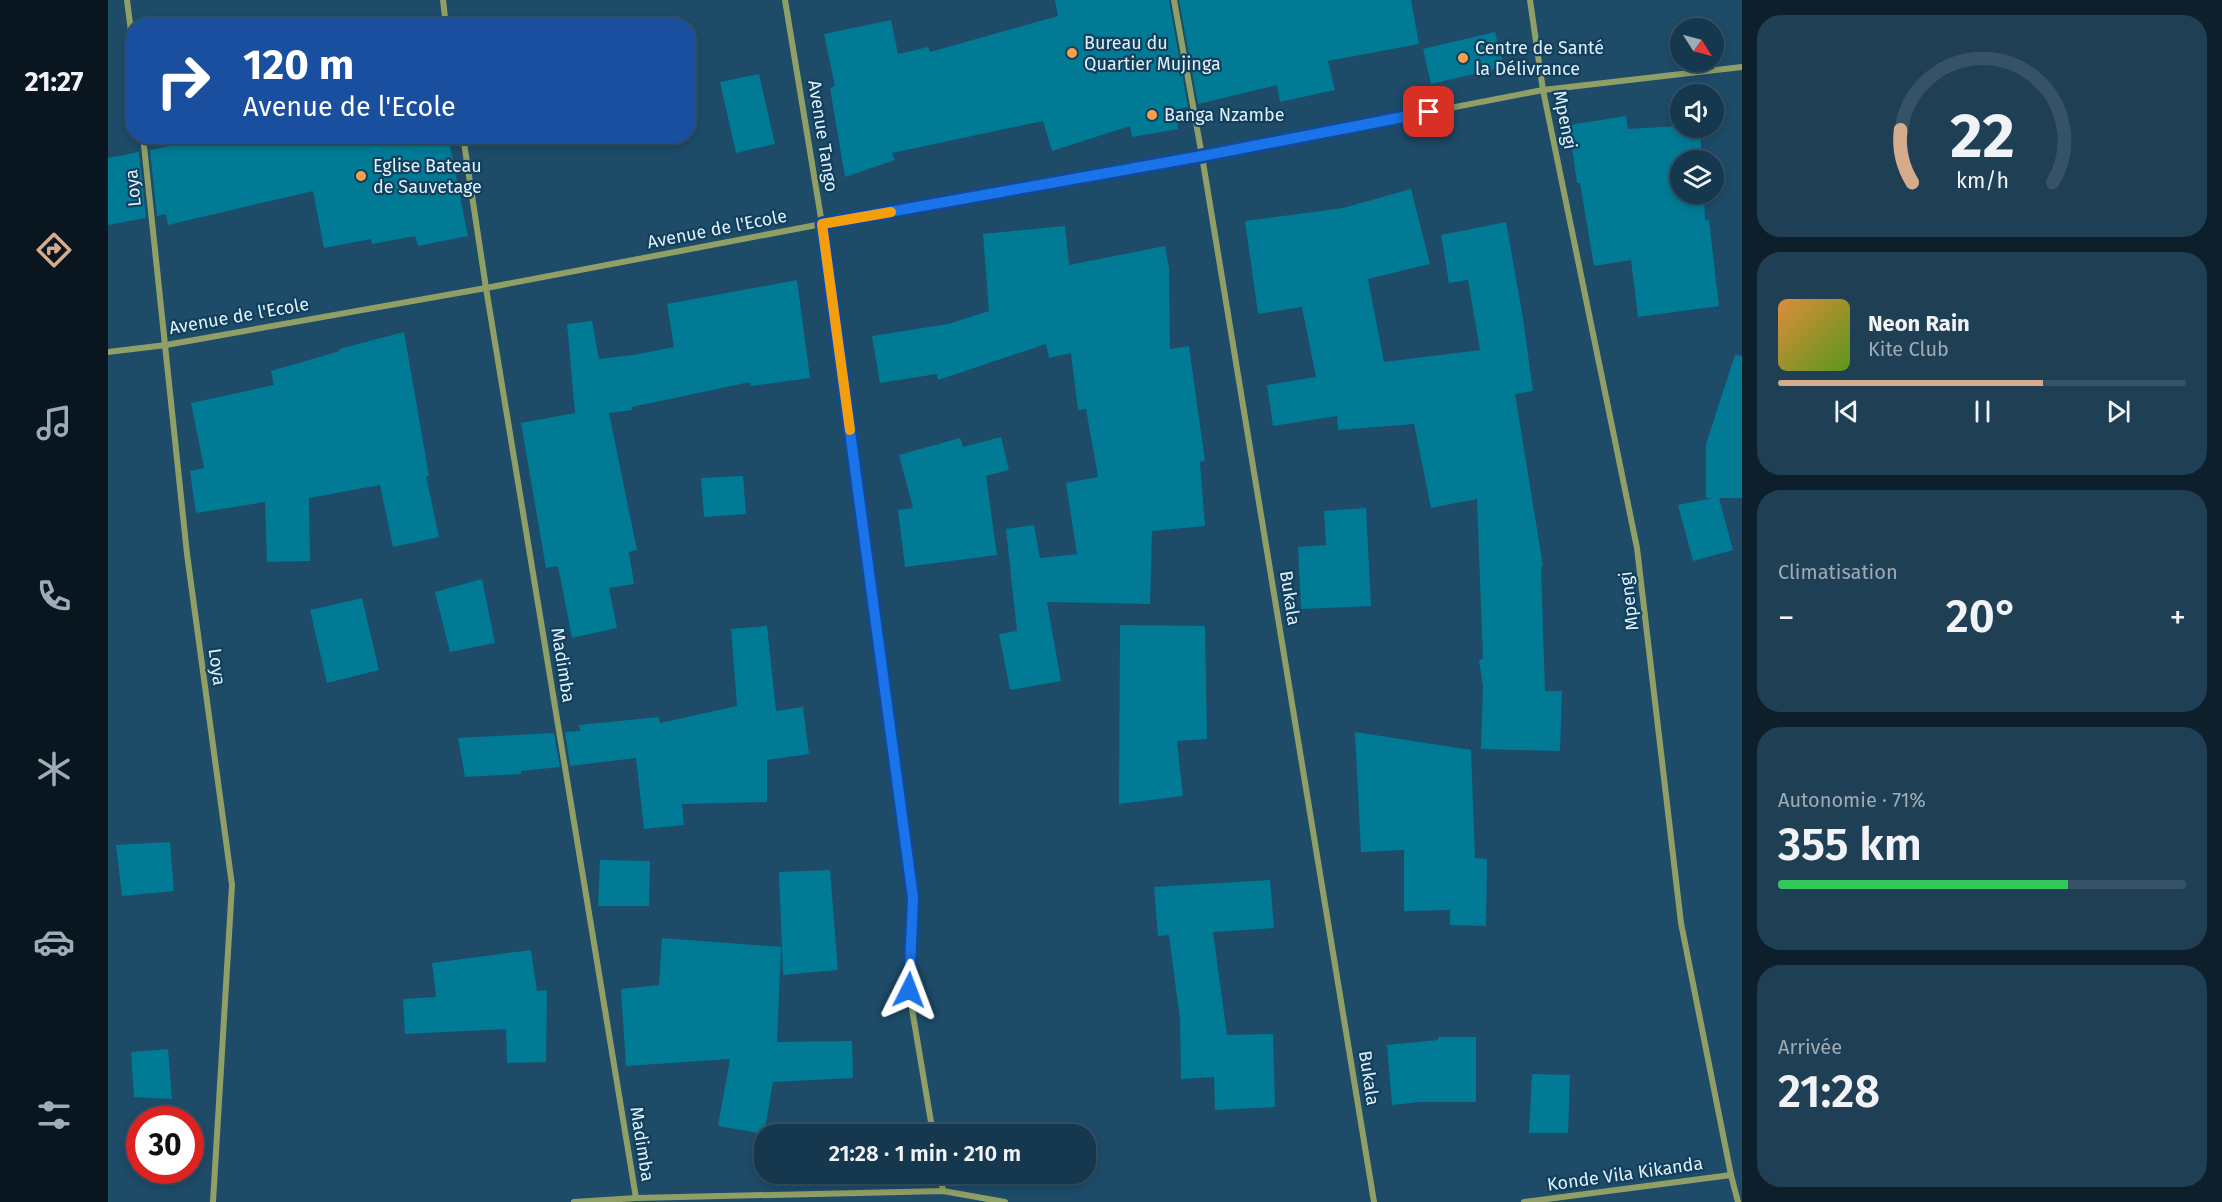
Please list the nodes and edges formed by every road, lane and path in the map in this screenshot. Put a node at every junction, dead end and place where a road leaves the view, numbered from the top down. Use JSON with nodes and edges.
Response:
{"nodes":[{"id":1,"x":127,"y":0,"type":"edge"},
{"id":2,"x":443,"y":0,"type":"edge"},
{"id":3,"x":785,"y":0,"type":"edge"},
{"id":4,"x":1174,"y":0,"type":"edge"},
{"id":5,"x":1530,"y":0,"type":"edge"},
{"id":6,"x":129,"y":18,"type":"edge"},
{"id":7,"x":445,"y":18,"type":"edge"},
{"id":8,"x":1742,"y":67,"type":"edge"},
{"id":9,"x":1543,"y":90,"type":"junction"},
{"id":10,"x":144,"y":144,"type":"edge"},
{"id":11,"x":464,"y":144,"type":"edge"},
{"id":12,"x":1202,"y":156,"type":"junction"},
{"id":13,"x":822,"y":224,"type":"junction"},
{"id":14,"x":486,"y":288,"type":"junction"},
{"id":15,"x":166,"y":345,"type":"junction"},
{"id":16,"x":108,"y":352,"type":"edge"},
{"id":17,"x":931,"y":1124,"type":"edge"},
{"id":18,"x":1731,"y":1175,"type":"junction"},
{"id":19,"x":942,"y":1184,"type":"edge"},
{"id":20,"x":943,"y":1191,"type":"junction"},
{"id":21,"x":793,"y":1193,"type":"junction"},
{"id":22,"x":636,"y":1198,"type":"junction"},
{"id":23,"x":213,"y":1202,"type":"edge"},
{"id":24,"x":574,"y":1202,"type":"edge"},
{"id":25,"x":794,"y":1202,"type":"edge"},
{"id":26,"x":1005,"y":1202,"type":"edge"},
{"id":27,"x":1374,"y":1202,"type":"edge"},
{"id":28,"x":1524,"y":1202,"type":"edge"},
{"id":29,"x":1738,"y":1202,"type":"edge"}],
"edges":[{"from":1,"to":6,"type":"street"},
{"from":2,"to":7,"type":"street"},
{"from":3,"to":13,"type":"street","name":"Avenue Tango"},
{"from":4,"to":12,"type":"street","name":"Bukala"},
{"from":5,"to":9,"type":"street","name":"Mpengi"},
{"from":8,"to":9,"type":"street","name":"Avenue de l'Ecole"},
{"from":9,"to":12,"type":"street","name":"Avenue de l'Ecole"},
{"from":9,"to":18,"type":"street","name":"Mpengi"},
{"from":10,"to":15,"type":"street","name":"Loya"},
{"from":11,"to":14,"type":"street","name":"Madimba"},
{"from":12,"to":13,"type":"street","name":"Avenue de l'Ecole"},
{"from":12,"to":27,"type":"street","name":"Bukala"},
{"from":13,"to":14,"type":"street","name":"Avenue de l'Ecole"},
{"from":13,"to":17,"type":"street","name":"Avenue Tango"},
{"from":14,"to":15,"type":"street","name":"Avenue de l'Ecole"},
{"from":14,"to":22,"type":"street","name":"Madimba"},
{"from":15,"to":16,"type":"street","name":"Avenue de l'Ecole"},
{"from":15,"to":23,"type":"street","name":"Loya"},
{"from":18,"to":28,"type":"street","name":"Konde Vila Kikanda"},
{"from":18,"to":29,"type":"street","name":"Mpengi"},
{"from":19,"to":20,"type":"street"},
{"from":20,"to":21,"type":"street"},
{"from":20,"to":26,"type":"street"},
{"from":21,"to":22,"type":"street"},
{"from":21,"to":25,"type":"street"},
{"from":22,"to":24,"type":"street"}]}
